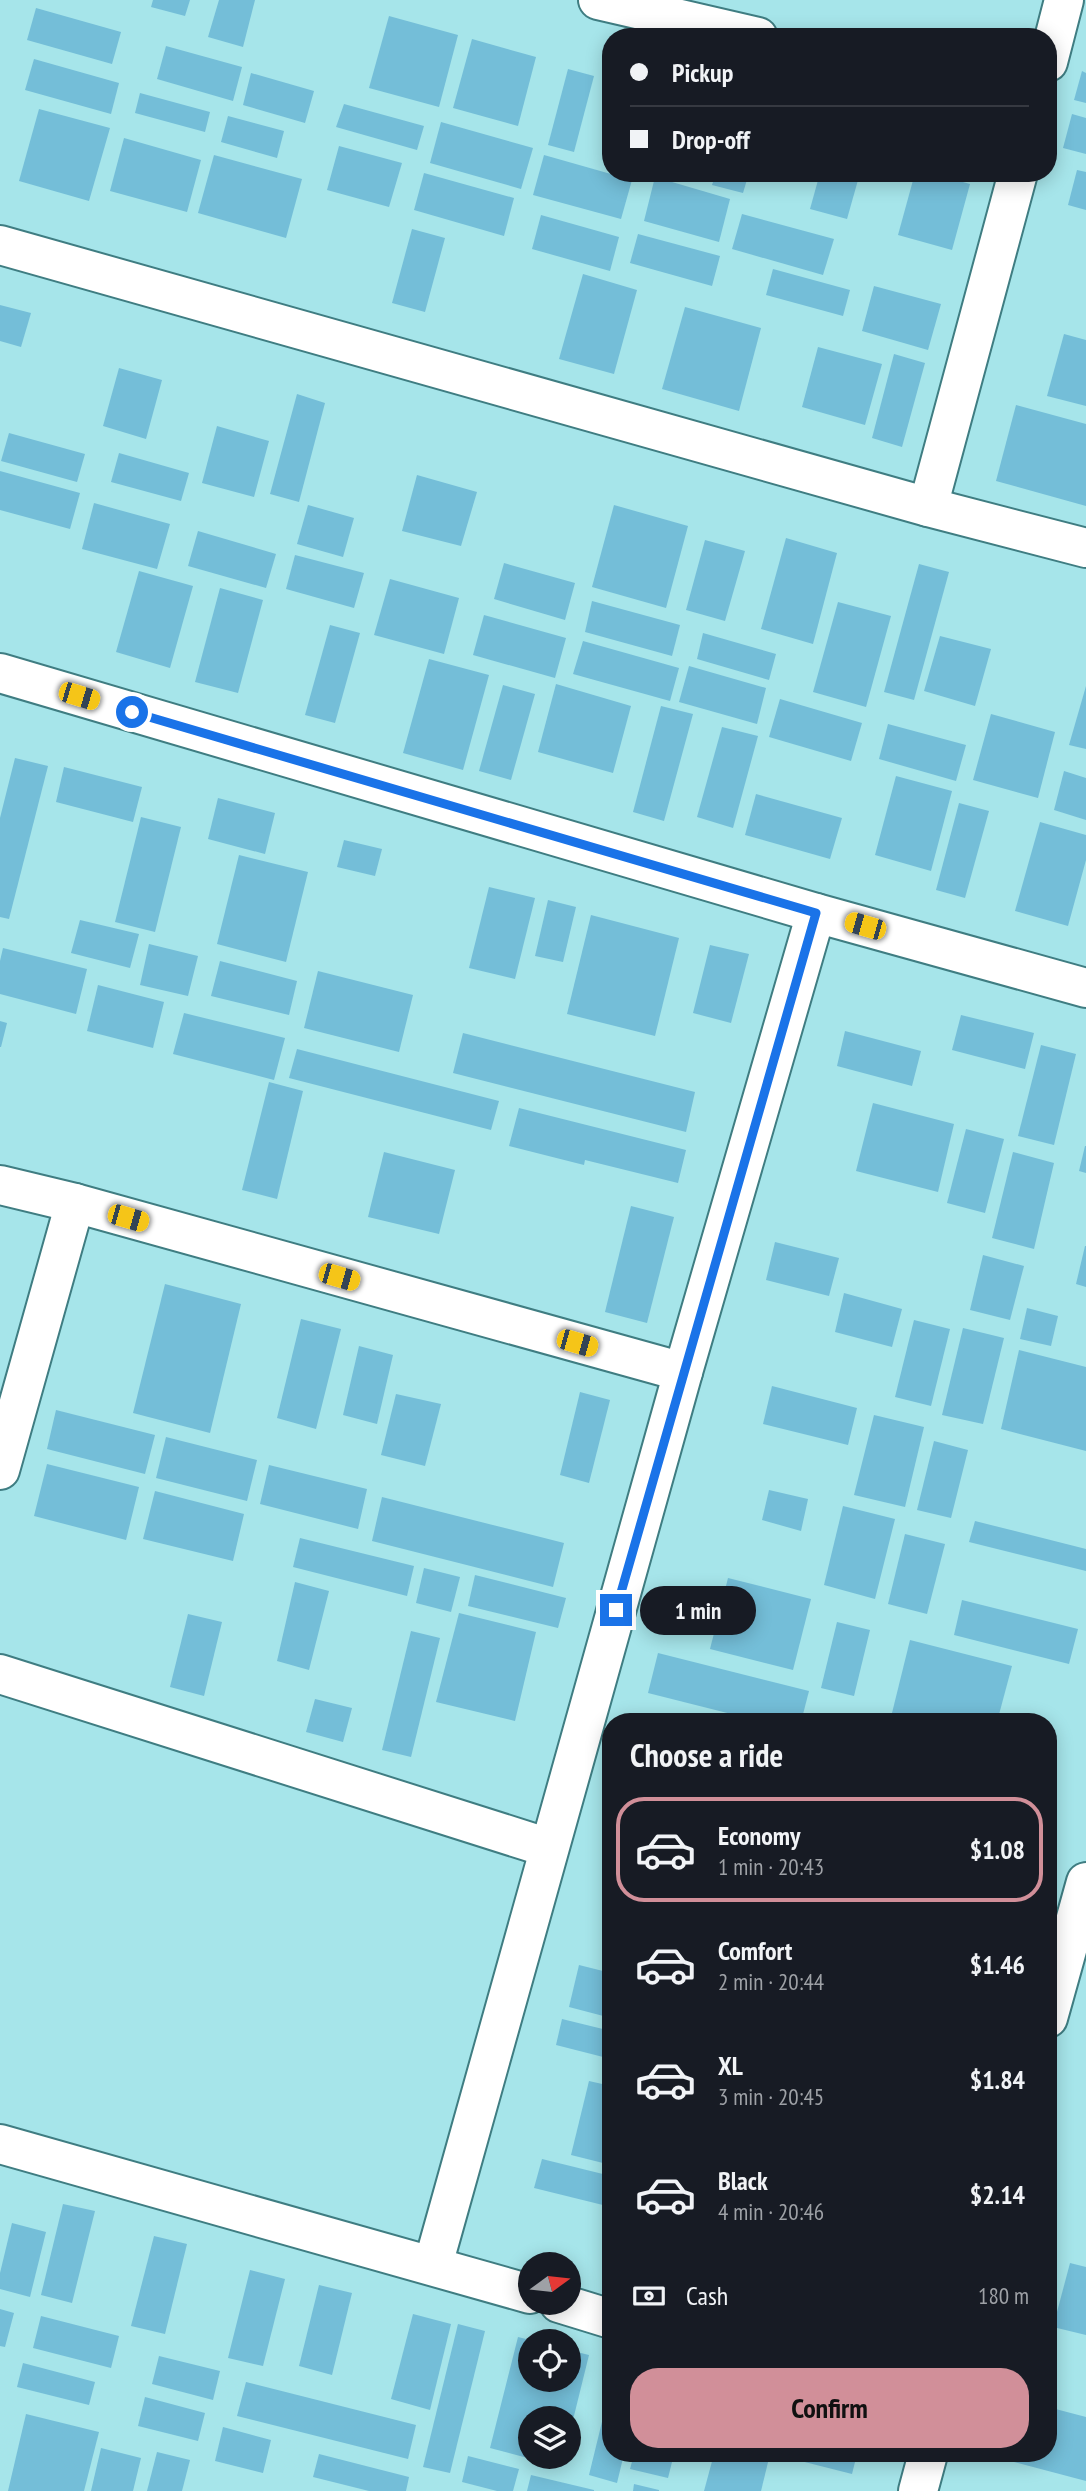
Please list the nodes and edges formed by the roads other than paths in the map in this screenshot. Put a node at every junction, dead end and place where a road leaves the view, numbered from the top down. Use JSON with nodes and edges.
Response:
{"nodes":[{"id":1,"x":598,"y":0,"type":"edge"},
{"id":2,"x":1065,"y":0,"type":"edge"},
{"id":3,"x":719,"y":28,"type":"edge"},
{"id":4,"x":1057,"y":29,"type":"edge"},
{"id":5,"x":1016,"y":182,"type":"edge"},
{"id":6,"x":0,"y":245,"type":"edge"},
{"id":7,"x":928,"y":507,"type":"junction"},
{"id":8,"x":1086,"y":548,"type":"edge"},
{"id":9,"x":0,"y":673,"type":"edge"},
{"id":10,"x":816,"y":913,"type":"junction"},
{"id":11,"x":1086,"y":988,"type":"edge"},
{"id":12,"x":0,"y":1185,"type":"edge"},
{"id":13,"x":75,"y":1203,"type":"junction"},
{"id":14,"x":682,"y":1372,"type":"junction"},
{"id":15,"x":0,"y":1470,"type":"edge"},
{"id":16,"x":0,"y":1674,"type":"edge"},
{"id":17,"x":549,"y":1848,"type":"junction"},
{"id":18,"x":1086,"y":1882,"type":"edge"},
{"id":19,"x":1057,"y":1986,"type":"edge"},
{"id":20,"x":0,"y":2144,"type":"edge"},
{"id":21,"x":433,"y":2265,"type":"junction"},
{"id":22,"x":518,"y":2290,"type":"edge"},
{"id":23,"x":581,"y":2310,"type":"edge"},
{"id":24,"x":602,"y":2316,"type":"edge"},
{"id":25,"x":926,"y":2462,"type":"edge"},
{"id":26,"x":918,"y":2491,"type":"edge"}],
"edges":[{"from":1,"to":3,"type":"street"},
{"from":2,"to":4,"type":"street"},
{"from":5,"to":7,"type":"street"},
{"from":6,"to":7,"type":"street"},
{"from":7,"to":8,"type":"street"},
{"from":9,"to":10,"type":"street"},
{"from":10,"to":11,"type":"street"},
{"from":10,"to":14,"type":"street"},
{"from":12,"to":13,"type":"street"},
{"from":13,"to":14,"type":"street"},
{"from":13,"to":15,"type":"street"},
{"from":14,"to":17,"type":"street"},
{"from":16,"to":17,"type":"street"},
{"from":17,"to":21,"type":"street"},
{"from":18,"to":19,"type":"street"},
{"from":20,"to":21,"type":"street"},
{"from":21,"to":22,"type":"street"},
{"from":23,"to":24,"type":"street"},
{"from":25,"to":26,"type":"street"}]}
